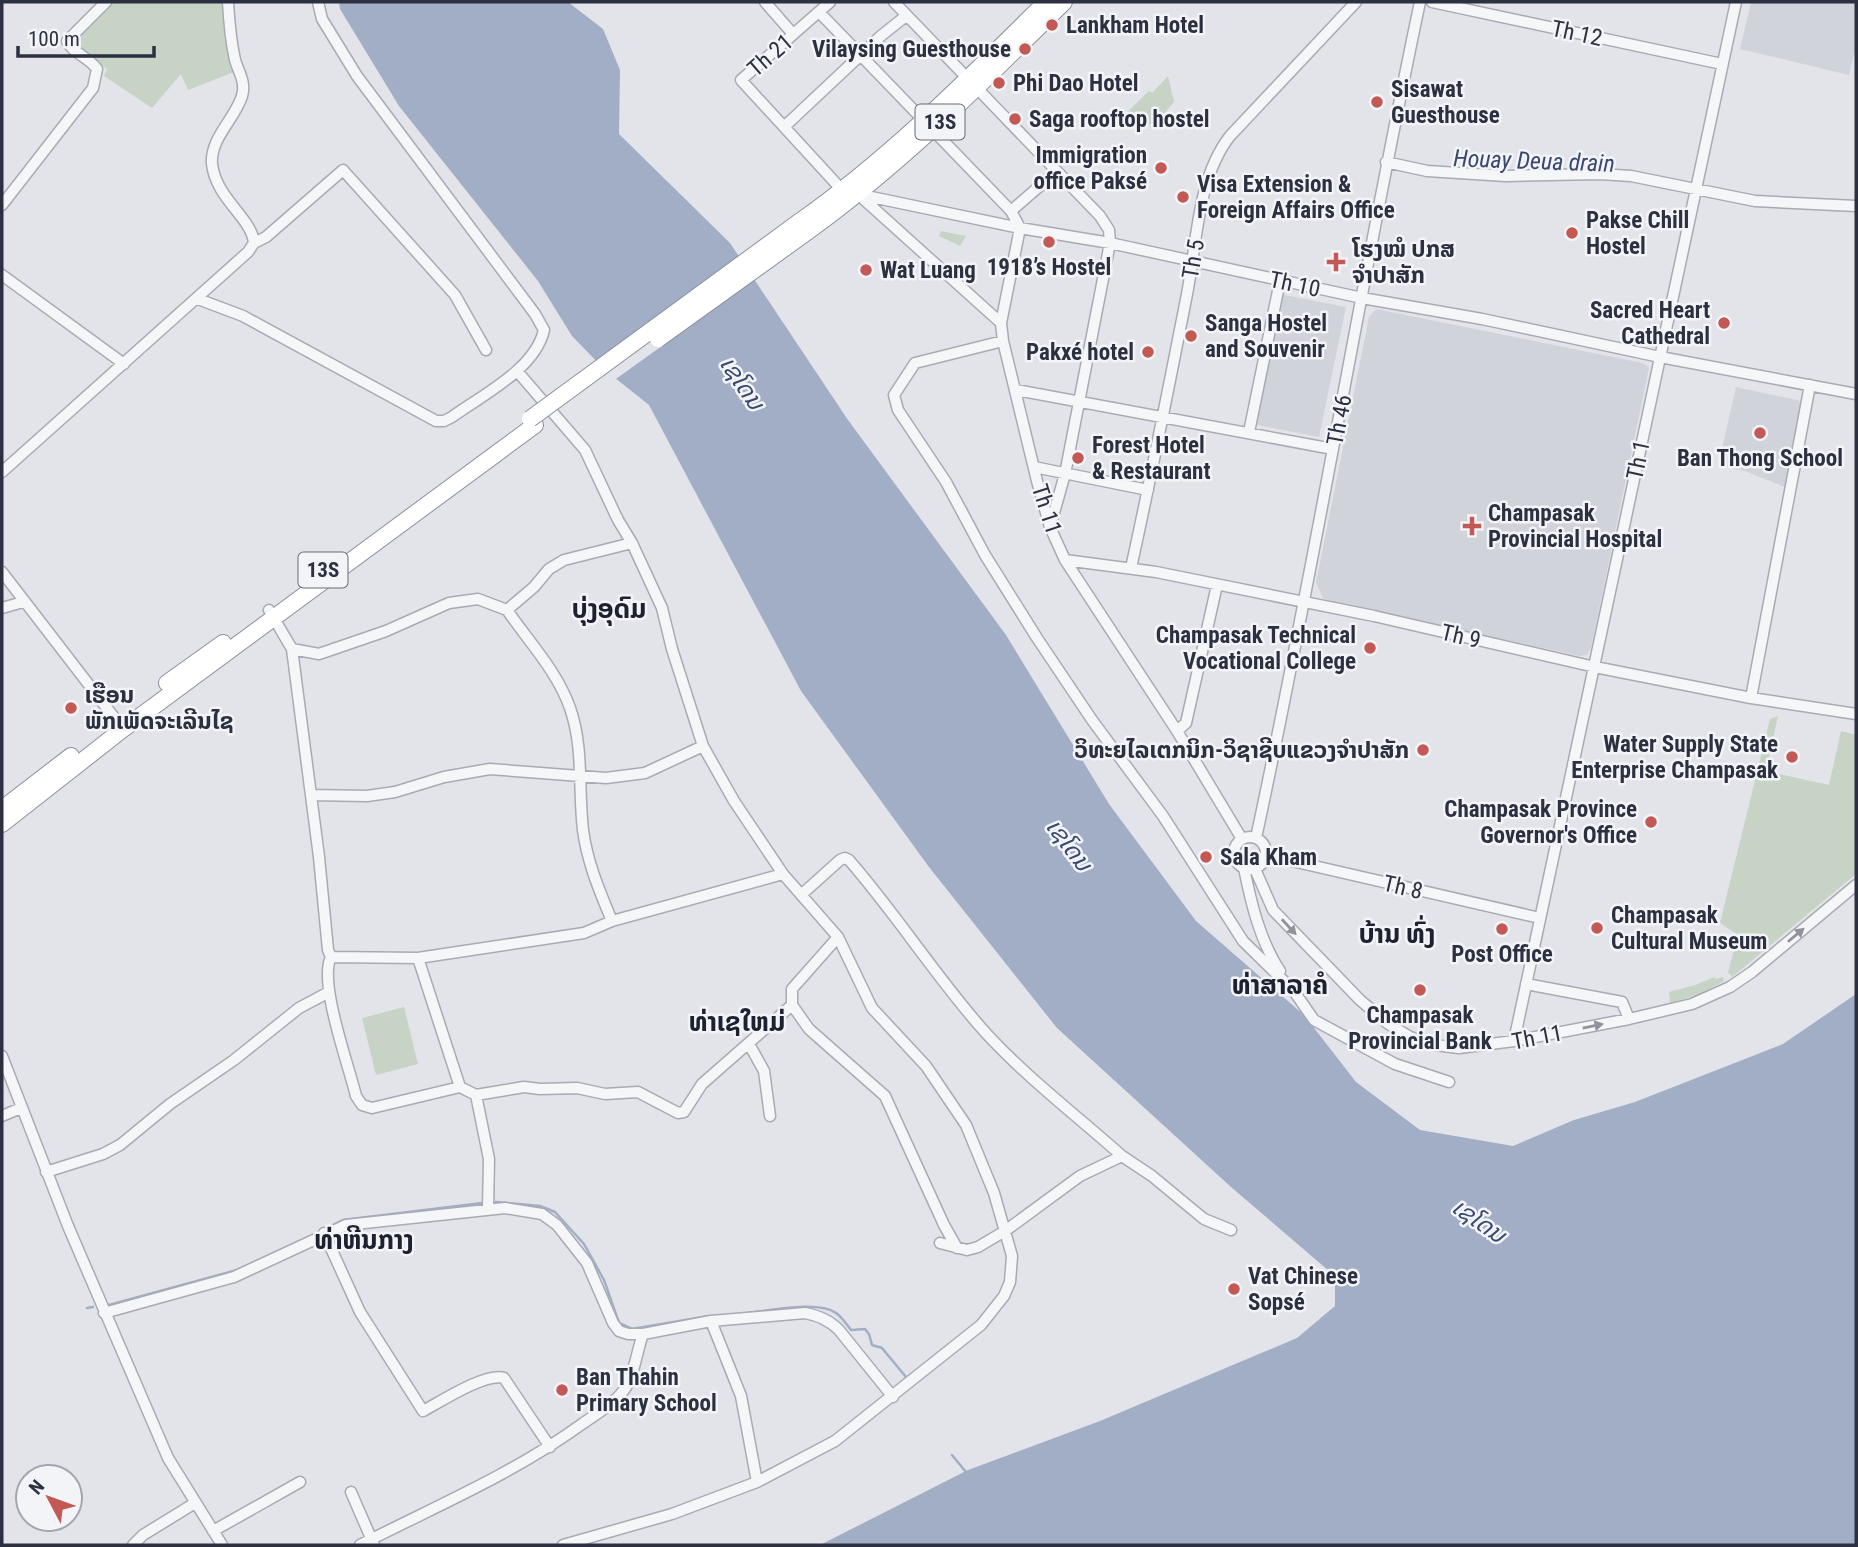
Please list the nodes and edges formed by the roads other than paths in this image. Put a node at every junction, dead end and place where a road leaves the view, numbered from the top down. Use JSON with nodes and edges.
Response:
{"nodes":[{"id":1,"x":106,"y":2,"type":"edge"},
{"id":2,"x":229,"y":2,"type":"edge"},
{"id":3,"x":318,"y":2,"type":"edge"},
{"id":4,"x":765,"y":2,"type":"edge"},
{"id":5,"x":830,"y":2,"type":"edge"},
{"id":6,"x":894,"y":2,"type":"edge"},
{"id":7,"x":1046,"y":2,"type":"edge"},
{"id":8,"x":1064,"y":2,"type":"edge"},
{"id":9,"x":1356,"y":2,"type":"edge"},
{"id":10,"x":1420,"y":2,"type":"edge"},
{"id":11,"x":1432,"y":2,"type":"edge"},
{"id":12,"x":1737,"y":2,"type":"edge"},
{"id":13,"x":819,"y":12,"type":"junction"},
{"id":14,"x":906,"y":16,"type":"junction"},
{"id":15,"x":793,"y":34,"type":"junction"},
{"id":16,"x":860,"y":56,"type":"junction"},
{"id":17,"x":1722,"y":64,"type":"junction"},
{"id":18,"x":973,"y":83,"type":"junction"},
{"id":19,"x":785,"y":125,"type":"junction"},
{"id":20,"x":927,"y":126,"type":"junction"},
{"id":21,"x":1386,"y":162,"type":"junction"},
{"id":22,"x":1057,"y":171,"type":"junction"},
{"id":23,"x":1696,"y":187,"type":"junction"},
{"id":24,"x":850,"y":192,"type":"junction"},
{"id":25,"x":2,"y":205,"type":"edge"},
{"id":26,"x":1856,"y":206,"type":"edge"},
{"id":27,"x":1011,"y":211,"type":"junction"},
{"id":28,"x":1020,"y":228,"type":"junction"},
{"id":29,"x":254,"y":243,"type":"junction"},
{"id":30,"x":1110,"y":243,"type":"junction"},
{"id":31,"x":1194,"y":261,"type":"junction"},
{"id":32,"x":2,"y":275,"type":"edge"},
{"id":33,"x":1280,"y":281,"type":"junction"},
{"id":34,"x":1362,"y":298,"type":"junction"},
{"id":35,"x":198,"y":299,"type":"junction"},
{"id":36,"x":1001,"y":323,"type":"junction"},
{"id":37,"x":1003,"y":341,"type":"junction"},
{"id":38,"x":486,"y":350,"type":"dead end"},
{"id":39,"x":1660,"y":357,"type":"junction"},
{"id":40,"x":124,"y":364,"type":"junction"},
{"id":41,"x":517,"y":371,"type":"junction"},
{"id":42,"x":1810,"y":385,"type":"junction"},
{"id":43,"x":1016,"y":390,"type":"junction"},
{"id":44,"x":1856,"y":394,"type":"edge"},
{"id":45,"x":1078,"y":402,"type":"junction"},
{"id":46,"x":1162,"y":417,"type":"junction"},
{"id":47,"x":1249,"y":432,"type":"junction"},
{"id":48,"x":1333,"y":449,"type":"junction"},
{"id":49,"x":1034,"y":467,"type":"junction"},
{"id":50,"x":2,"y":472,"type":"edge"},
{"id":51,"x":1065,"y":474,"type":"junction"},
{"id":52,"x":1148,"y":490,"type":"junction"},
{"id":53,"x":1050,"y":527,"type":"junction"},
{"id":54,"x":632,"y":543,"type":"junction"},
{"id":55,"x":1065,"y":559,"type":"junction"},
{"id":56,"x":1131,"y":568,"type":"junction"},
{"id":57,"x":2,"y":572,"type":"edge"},
{"id":58,"x":1217,"y":586,"type":"junction"},
{"id":59,"x":23,"y":602,"type":"junction"},
{"id":60,"x":1303,"y":602,"type":"junction"},
{"id":61,"x":2,"y":608,"type":"edge"},
{"id":62,"x":507,"y":610,"type":"junction"},
{"id":63,"x":272,"y":614,"type":"junction"},
{"id":64,"x":292,"y":649,"type":"junction"},
{"id":65,"x":1595,"y":667,"type":"junction"},
{"id":66,"x":1751,"y":698,"type":"junction"},
{"id":67,"x":1856,"y":714,"type":"edge"},
{"id":68,"x":120,"y":726,"type":"junction"},
{"id":69,"x":1177,"y":731,"type":"junction"},
{"id":70,"x":703,"y":746,"type":"junction"},
{"id":71,"x":581,"y":775,"type":"junction"},
{"id":72,"x":311,"y":795,"type":"junction"},
{"id":73,"x":2,"y":809,"type":"edge"},
{"id":74,"x":2,"y":824,"type":"edge"},
{"id":75,"x":1256,"y":838,"type":"junction"},
{"id":76,"x":1242,"y":839,"type":"junction"},
{"id":77,"x":1266,"y":855,"type":"junction"},
{"id":78,"x":1249,"y":869,"type":"junction"},
{"id":79,"x":783,"y":874,"type":"junction"},
{"id":80,"x":1856,"y":885,"type":"edge"},
{"id":81,"x":801,"y":895,"type":"junction"},
{"id":82,"x":1540,"y":918,"type":"junction"},
{"id":83,"x":612,"y":922,"type":"junction"},
{"id":84,"x":838,"y":937,"type":"junction"},
{"id":85,"x":331,"y":957,"type":"junction"},
{"id":86,"x":418,"y":958,"type":"junction"},
{"id":87,"x":1526,"y":984,"type":"junction"},
{"id":88,"x":1291,"y":988,"type":"junction"},
{"id":89,"x":329,"y":992,"type":"junction"},
{"id":90,"x":792,"y":1005,"type":"junction"},
{"id":91,"x":1629,"y":1019,"type":"junction"},
{"id":92,"x":1514,"y":1041,"type":"junction"},
{"id":93,"x":749,"y":1044,"type":"junction"},
{"id":94,"x":2,"y":1056,"type":"edge"},
{"id":95,"x":1449,"y":1082,"type":"dead end"},
{"id":96,"x":460,"y":1087,"type":"junction"},
{"id":97,"x":476,"y":1095,"type":"junction"},
{"id":98,"x":22,"y":1108,"type":"junction"},
{"id":99,"x":2,"y":1116,"type":"edge"},
{"id":100,"x":769,"y":1116,"type":"dead end"},
{"id":101,"x":1122,"y":1156,"type":"junction"},
{"id":102,"x":46,"y":1172,"type":"junction"},
{"id":103,"x":488,"y":1208,"type":"junction"},
{"id":104,"x":1231,"y":1230,"type":"dead end"},
{"id":105,"x":1005,"y":1231,"type":"junction"},
{"id":106,"x":324,"y":1233,"type":"junction"},
{"id":107,"x":940,"y":1243,"type":"dead end"},
{"id":108,"x":957,"y":1248,"type":"junction"},
{"id":109,"x":104,"y":1313,"type":"junction"},
{"id":110,"x":711,"y":1321,"type":"junction"},
{"id":111,"x":643,"y":1334,"type":"junction"},
{"id":112,"x":893,"y":1397,"type":"junction"},
{"id":113,"x":550,"y":1447,"type":"junction"},
{"id":114,"x":300,"y":1482,"type":"dead end"},
{"id":115,"x":757,"y":1482,"type":"junction"},
{"id":116,"x":351,"y":1492,"type":"dead end"},
{"id":117,"x":195,"y":1503,"type":"junction"},
{"id":118,"x":213,"y":1531,"type":"junction"},
{"id":119,"x":373,"y":1542,"type":"edge"},
{"id":120,"x":132,"y":1545,"type":"edge"},
{"id":121,"x":222,"y":1545,"type":"edge"},
{"id":122,"x":360,"y":1545,"type":"edge"},
{"id":123,"x":563,"y":1545,"type":"edge"}],
"edges":[{"from":1,"to":25,"type":"street"},
{"from":2,"to":29,"type":"street"},
{"from":3,"to":41,"type":"street"},
{"from":4,"to":15,"type":"street"},
{"from":5,"to":13,"type":"street","name":"Th 21"},
{"from":6,"to":14,"type":"street"},
{"from":7,"to":18,"type":"highway","number":"13S"},
{"from":8,"to":18,"type":"highway","number":"13S"},
{"from":9,"to":31,"type":"street","name":"Th 5"},
{"from":10,"to":21,"type":"street","name":"Th 46"},
{"from":11,"to":17,"type":"street","name":"Th 12"},
{"from":12,"to":17,"type":"street","name":"Th 1"},
{"from":13,"to":15,"type":"street","name":"Th 21"},
{"from":13,"to":16,"type":"street"},
{"from":14,"to":16,"type":"street"},
{"from":14,"to":18,"type":"street"},
{"from":15,"to":19,"type":"street","name":"Th 21"},
{"from":16,"to":19,"type":"street"},
{"from":16,"to":20,"type":"street"},
{"from":17,"to":23,"type":"street","name":"Th 1"},
{"from":18,"to":20,"type":"highway","number":"13S"},
{"from":18,"to":22,"type":"street"},
{"from":19,"to":24,"type":"street"},
{"from":20,"to":24,"type":"highway","number":"13S"},
{"from":20,"to":27,"type":"street"},
{"from":21,"to":23,"type":"street"},
{"from":21,"to":34,"type":"street","name":"Th 46"},
{"from":22,"to":27,"type":"street"},
{"from":22,"to":30,"type":"street"},
{"from":23,"to":26,"type":"street"},
{"from":23,"to":39,"type":"street","name":"Th 1"},
{"from":24,"to":28,"type":"street","name":"Th 10"},
{"from":24,"to":36,"type":"street"},
{"from":24,"to":63,"type":"highway","number":"13S","bridge":true},
{"from":27,"to":28,"type":"street"},
{"from":28,"to":30,"type":"street","name":"Th 10"},
{"from":28,"to":36,"type":"street","name":"Th 11"},
{"from":29,"to":35,"type":"street"},
{"from":29,"to":38,"type":"street"},
{"from":30,"to":31,"type":"street","name":"Th 10"},
{"from":30,"to":45,"type":"street"},
{"from":31,"to":33,"type":"street","name":"Th 10"},
{"from":31,"to":46,"type":"street","name":"Th 5"},
{"from":32,"to":40,"type":"street"},
{"from":33,"to":34,"type":"street","name":"Th 10"},
{"from":33,"to":47,"type":"street"},
{"from":34,"to":39,"type":"street","name":"Th 10"},
{"from":34,"to":48,"type":"street","name":"Th 46"},
{"from":35,"to":40,"type":"street"},
{"from":35,"to":41,"type":"street"},
{"from":36,"to":37,"type":"street","name":"Th 11"},
{"from":37,"to":43,"type":"street","name":"Th 11"},
{"from":37,"to":88,"type":"street"},
{"from":39,"to":42,"type":"street","name":"Th 10"},
{"from":39,"to":65,"type":"street","name":"Th 1"},
{"from":40,"to":50,"type":"street"},
{"from":41,"to":54,"type":"street"},
{"from":42,"to":44,"type":"street","name":"Th 10"},
{"from":42,"to":66,"type":"street"},
{"from":43,"to":45,"type":"street"},
{"from":43,"to":49,"type":"street","name":"Th 11"},
{"from":45,"to":46,"type":"street"},
{"from":45,"to":51,"type":"street"},
{"from":46,"to":47,"type":"street"},
{"from":46,"to":52,"type":"street","name":"Th 5"},
{"from":47,"to":48,"type":"street"},
{"from":48,"to":60,"type":"street","name":"Th 46"},
{"from":49,"to":51,"type":"street"},
{"from":49,"to":53,"type":"street","name":"Th 11"},
{"from":51,"to":52,"type":"street"},
{"from":51,"to":53,"type":"street"},
{"from":52,"to":56,"type":"street","name":"Th 5"},
{"from":53,"to":55,"type":"street","name":"Th 11"},
{"from":54,"to":62,"type":"street"},
{"from":54,"to":70,"type":"street"},
{"from":55,"to":56,"type":"street","name":"Th 9"},
{"from":55,"to":69,"type":"street","name":"Th 11"},
{"from":56,"to":58,"type":"street","name":"Th 9"},
{"from":57,"to":59,"type":"street"},
{"from":58,"to":60,"type":"street","name":"Th 9"},
{"from":58,"to":69,"type":"street"},
{"from":59,"to":61,"type":"street"},
{"from":59,"to":68,"type":"street"},
{"from":60,"to":65,"type":"street","name":"Th 9"},
{"from":60,"to":75,"type":"street","name":"Th 46"},
{"from":62,"to":64,"type":"street"},
{"from":62,"to":71,"type":"street"},
{"from":63,"to":64,"type":"street"},
{"from":63,"to":68,"type":"highway","number":"13S"},
{"from":64,"to":72,"type":"street"},
{"from":65,"to":66,"type":"street","name":"Th 9"},
{"from":65,"to":82,"type":"street","name":"Th 1"},
{"from":66,"to":67,"type":"street","name":"Th 9"},
{"from":68,"to":73,"type":"highway","number":"13S"},
{"from":68,"to":74,"type":"highway","number":"13S"},
{"from":69,"to":76,"type":"street","name":"Th 11"},
{"from":70,"to":71,"type":"street"},
{"from":70,"to":79,"type":"street"},
{"from":71,"to":72,"type":"street"},
{"from":71,"to":83,"type":"street"},
{"from":72,"to":85,"type":"street"},
{"from":75,"to":76,"type":"street"},
{"from":75,"to":77,"type":"street"},
{"from":76,"to":78,"type":"street"},
{"from":77,"to":78,"type":"street"},
{"from":77,"to":82,"type":"street","name":"Th 8"},
{"from":78,"to":88,"type":"street"},
{"from":78,"to":92,"type":"street","name":"Th 11","one_way":true},
{"from":79,"to":81,"type":"street"},
{"from":79,"to":83,"type":"street"},
{"from":91,"to":80,"type":"street","name":"Th 11","one_way":true},
{"from":81,"to":84,"type":"street"},
{"from":81,"to":101,"type":"street"},
{"from":82,"to":87,"type":"street","name":"Th 1"},
{"from":83,"to":86,"type":"street"},
{"from":84,"to":90,"type":"street"},
{"from":84,"to":105,"type":"street"},
{"from":85,"to":86,"type":"street"},
{"from":85,"to":89,"type":"street"},
{"from":86,"to":96,"type":"street"},
{"from":87,"to":91,"type":"street"},
{"from":87,"to":92,"type":"street","name":"Th 1"},
{"from":88,"to":95,"type":"street"},
{"from":89,"to":96,"type":"street"},
{"from":89,"to":102,"type":"street"},
{"from":90,"to":93,"type":"street"},
{"from":90,"to":108,"type":"street"},
{"from":92,"to":91,"type":"street","name":"Th 11","one_way":true},
{"from":93,"to":97,"type":"street"},
{"from":93,"to":100,"type":"street"},
{"from":94,"to":98,"type":"street"},
{"from":96,"to":97,"type":"street"},
{"from":97,"to":103,"type":"street"},
{"from":98,"to":99,"type":"street"},
{"from":98,"to":102,"type":"street"},
{"from":101,"to":104,"type":"street"},
{"from":101,"to":105,"type":"street"},
{"from":102,"to":109,"type":"street"},
{"from":103,"to":106,"type":"street"},
{"from":103,"to":111,"type":"street"},
{"from":105,"to":108,"type":"street"},
{"from":105,"to":112,"type":"street"},
{"from":106,"to":109,"type":"street"},
{"from":106,"to":113,"type":"street"},
{"from":107,"to":108,"type":"street"},
{"from":109,"to":117,"type":"street"},
{"from":110,"to":111,"type":"street"},
{"from":110,"to":112,"type":"street"},
{"from":110,"to":115,"type":"street"},
{"from":111,"to":113,"type":"street"},
{"from":112,"to":115,"type":"street"},
{"from":113,"to":119,"type":"street"},
{"from":114,"to":118,"type":"street"},
{"from":115,"to":123,"type":"street"},
{"from":116,"to":119,"type":"street"},
{"from":117,"to":118,"type":"street"},
{"from":117,"to":120,"type":"street"},
{"from":118,"to":121,"type":"street"},
{"from":119,"to":122,"type":"street"}]}
